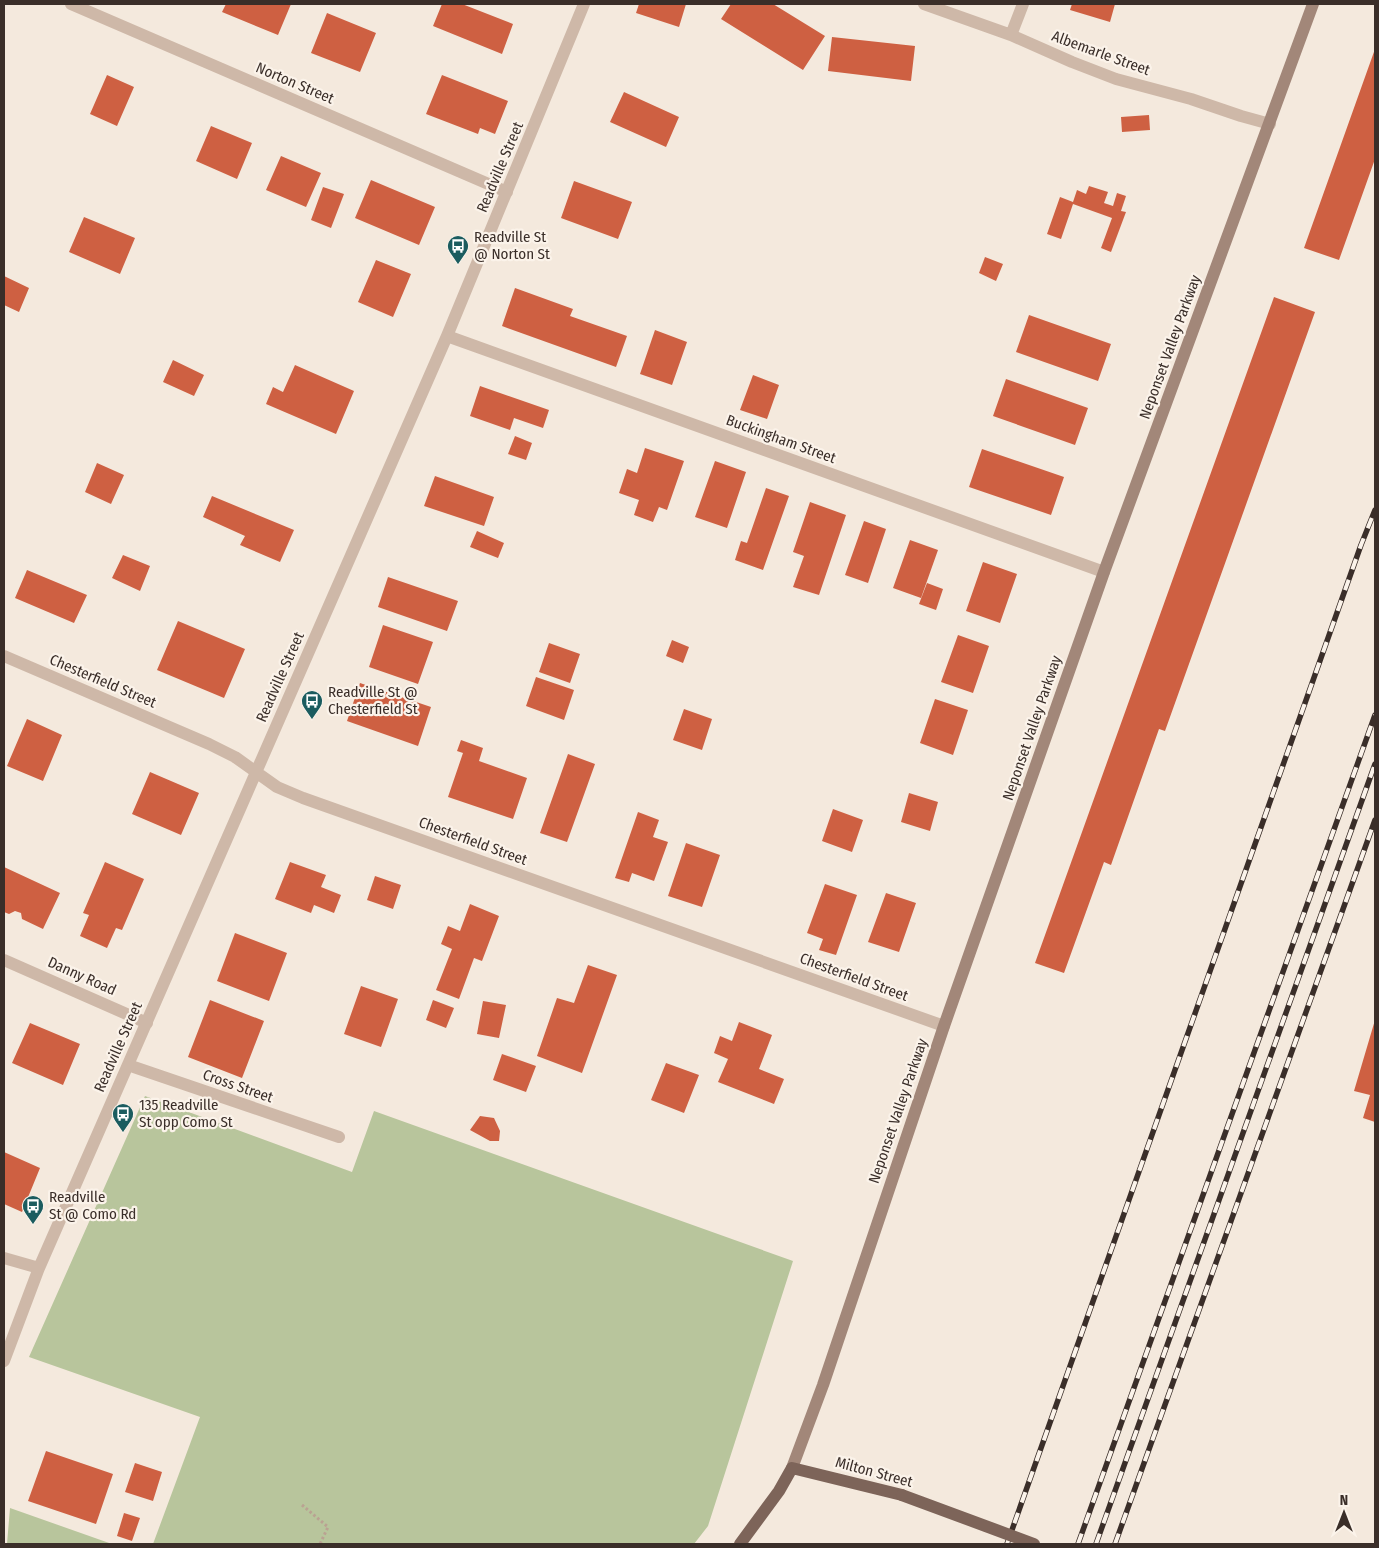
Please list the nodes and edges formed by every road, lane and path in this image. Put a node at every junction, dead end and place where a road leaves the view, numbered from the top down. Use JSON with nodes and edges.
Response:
{"nodes":[{"id":1,"x":71,"y":4,"type":"edge"},
{"id":2,"x":584,"y":4,"type":"edge"},
{"id":3,"x":924,"y":4,"type":"edge"},
{"id":4,"x":1023,"y":4,"type":"edge"},
{"id":5,"x":1313,"y":4,"type":"edge"},
{"id":6,"x":1011,"y":35,"type":"junction"},
{"id":7,"x":1270,"y":124,"type":"junction"},
{"id":8,"x":506,"y":192,"type":"junction"},
{"id":9,"x":448,"y":336,"type":"junction"},
{"id":10,"x":1104,"y":572,"type":"junction"},
{"id":11,"x":4,"y":656,"type":"edge"},
{"id":12,"x":256,"y":773,"type":"junction"},
{"id":13,"x":4,"y":960,"type":"edge"},
{"id":14,"x":147,"y":1022,"type":"junction"},
{"id":15,"x":944,"y":1026,"type":"junction"},
{"id":16,"x":128,"y":1065,"type":"junction"},
{"id":17,"x":339,"y":1136,"type":"dead end"},
{"id":18,"x":4,"y":1258,"type":"edge"},
{"id":19,"x":39,"y":1268,"type":"junction"},
{"id":20,"x":4,"y":1361,"type":"edge"},
{"id":21,"x":792,"y":1468,"type":"junction"},
{"id":22,"x":302,"y":1505,"type":"dead end"},
{"id":23,"x":320,"y":1544,"type":"edge"},
{"id":24,"x":740,"y":1544,"type":"edge"},
{"id":25,"x":1034,"y":1544,"type":"edge"}],
"edges":[{"from":1,"to":8,"type":"street","name":"Norton Street"},
{"from":2,"to":8,"type":"street","name":"Readville Street"},
{"from":3,"to":6,"type":"street","name":"Albemarle Street"},
{"from":4,"to":6,"type":"street"},
{"from":5,"to":7,"type":"main road","name":"Neponset Valley Parkway"},
{"from":6,"to":7,"type":"street","name":"Albemarle Street"},
{"from":7,"to":10,"type":"main road","name":"Neponset Valley Parkway"},
{"from":8,"to":9,"type":"street","name":"Readville Street"},
{"from":9,"to":10,"type":"street","name":"Buckingham Street"},
{"from":9,"to":12,"type":"street","name":"Readville Street"},
{"from":10,"to":15,"type":"main road","name":"Neponset Valley Parkway"},
{"from":11,"to":12,"type":"street","name":"Chesterfield Street"},
{"from":12,"to":14,"type":"street","name":"Readville Street"},
{"from":12,"to":15,"type":"street","name":"Chesterfield Street"},
{"from":13,"to":14,"type":"street","name":"Danny Road"},
{"from":14,"to":16,"type":"street","name":"Readville Street"},
{"from":15,"to":21,"type":"main road","name":"Neponset Valley Parkway"},
{"from":16,"to":17,"type":"street","name":"Cross Street"},
{"from":16,"to":19,"type":"street","name":"Readville Street"},
{"from":18,"to":19,"type":"street"},
{"from":19,"to":20,"type":"street","name":"Readville Street"},
{"from":21,"to":24,"type":"main road"},
{"from":21,"to":25,"type":"main road","name":"Milton Street","bridge":true},
{"from":22,"to":23,"type":"path"}]}
